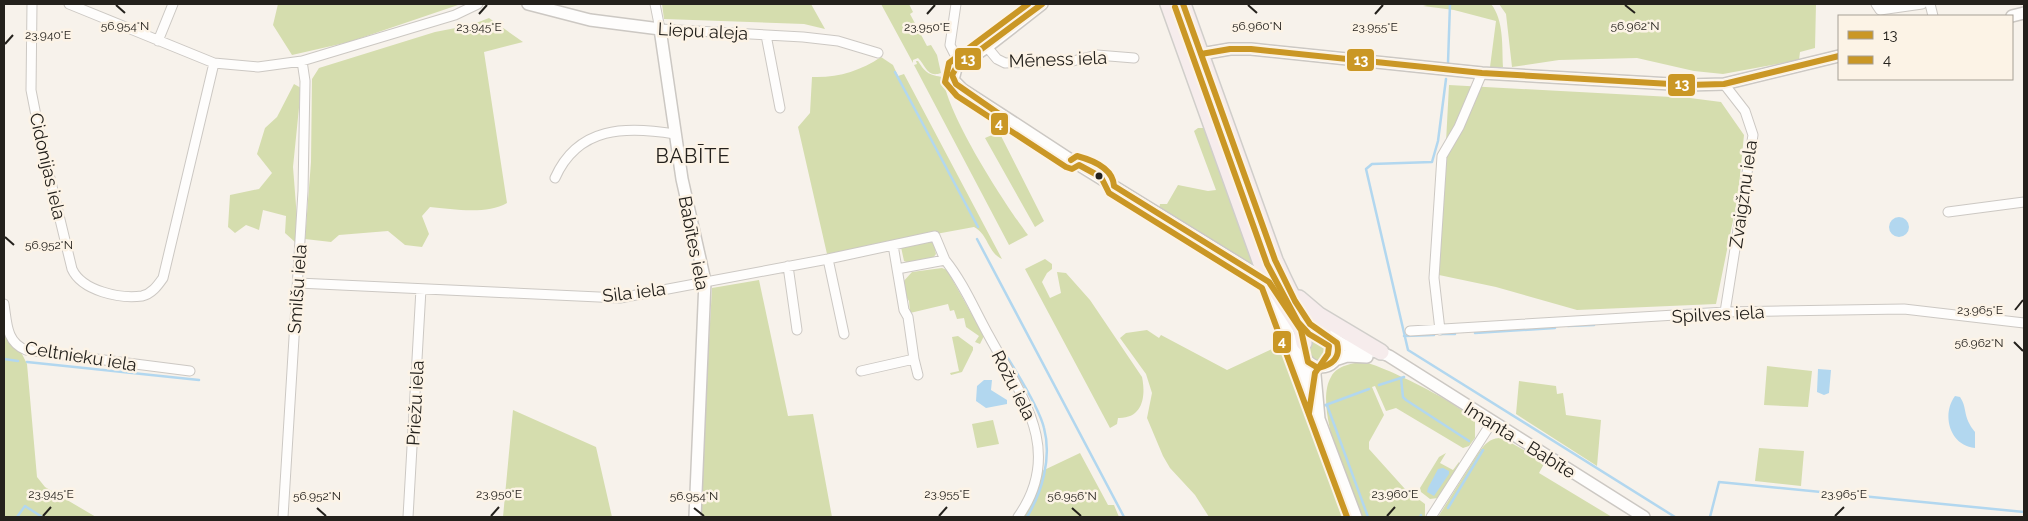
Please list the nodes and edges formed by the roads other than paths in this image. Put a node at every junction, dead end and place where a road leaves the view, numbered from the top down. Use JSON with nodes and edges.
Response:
{"nodes":[{"id":1,"x":32,"y":4,"type":"edge"},
{"id":2,"x":69,"y":4,"type":"edge"},
{"id":3,"x":172,"y":4,"type":"edge"},
{"id":4,"x":478,"y":4,"type":"edge"},
{"id":5,"x":528,"y":4,"type":"edge"},
{"id":6,"x":655,"y":4,"type":"edge"},
{"id":7,"x":956,"y":4,"type":"edge"},
{"id":8,"x":1042,"y":4,"type":"edge"},
{"id":9,"x":1168,"y":4,"type":"edge"},
{"id":10,"x":1183,"y":4,"type":"edge"},
{"id":11,"x":1876,"y":4,"type":"edge"},
{"id":12,"x":1931,"y":4,"type":"edge"},
{"id":13,"x":660,"y":30,"type":"junction"},
{"id":14,"x":766,"y":35,"type":"junction"},
{"id":15,"x":158,"y":41,"type":"junction"},
{"id":16,"x":987,"y":47,"type":"junction"},
{"id":17,"x":878,"y":53,"type":"dead end"},
{"id":18,"x":1202,"y":54,"type":"junction"},
{"id":19,"x":1838,"y":56,"type":"edge"},
{"id":20,"x":1134,"y":58,"type":"dead end"},
{"id":21,"x":302,"y":61,"type":"junction"},
{"id":22,"x":214,"y":63,"type":"junction"},
{"id":23,"x":960,"y":65,"type":"junction"},
{"id":24,"x":1482,"y":73,"type":"junction"},
{"id":25,"x":1724,"y":84,"type":"junction"},
{"id":26,"x":780,"y":108,"type":"dead end"},
{"id":27,"x":675,"y":134,"type":"junction"},
{"id":28,"x":555,"y":178,"type":"dead end"},
{"id":29,"x":2024,"y":202,"type":"edge"},
{"id":30,"x":1948,"y":212,"type":"dead end"},
{"id":31,"x":935,"y":236,"type":"joint"},
{"id":32,"x":893,"y":244,"type":"junction"},
{"id":33,"x":828,"y":259,"type":"junction"},
{"id":34,"x":945,"y":260,"type":"junction"},
{"id":35,"x":788,"y":266,"type":"junction"},
{"id":36,"x":897,"y":269,"type":"junction"},
{"id":37,"x":705,"y":281,"type":"junction"},
{"id":38,"x":1269,"y":282,"type":"junction"},
{"id":39,"x":1285,"y":282,"type":"junction"},
{"id":40,"x":298,"y":283,"type":"junction"},
{"id":41,"x":422,"y":289,"type":"junction"},
{"id":42,"x":4,"y":304,"type":"edge"},
{"id":43,"x":1725,"y":312,"type":"junction"},
{"id":44,"x":2024,"y":324,"type":"edge"},
{"id":45,"x":797,"y":330,"type":"dead end"},
{"id":46,"x":1440,"y":330,"type":"junction"},
{"id":47,"x":1410,"y":331,"type":"dead end"},
{"id":48,"x":1323,"y":332,"type":"junction"},
{"id":49,"x":844,"y":334,"type":"dead end"},
{"id":50,"x":1336,"y":340,"type":"junction"},
{"id":51,"x":1300,"y":349,"type":"junction"},
{"id":52,"x":1381,"y":352,"type":"junction"},
{"id":53,"x":914,"y":359,"type":"junction"},
{"id":54,"x":1332,"y":362,"type":"junction"},
{"id":55,"x":1396,"y":362,"type":"junction"},
{"id":56,"x":1310,"y":364,"type":"junction"},
{"id":57,"x":190,"y":371,"type":"dead end"},
{"id":58,"x":861,"y":371,"type":"dead end"},
{"id":59,"x":918,"y":375,"type":"dead end"},
{"id":60,"x":1318,"y":411,"type":"junction"},
{"id":61,"x":1492,"y":422,"type":"junction"},
{"id":62,"x":283,"y":517,"type":"edge"},
{"id":63,"x":408,"y":517,"type":"edge"},
{"id":64,"x":695,"y":517,"type":"edge"},
{"id":65,"x":1018,"y":517,"type":"edge"},
{"id":66,"x":1356,"y":517,"type":"edge"},
{"id":67,"x":1431,"y":517,"type":"edge"},
{"id":68,"x":1644,"y":517,"type":"edge"}],
"edges":[{"from":1,"to":22,"type":"street","name":"Cidonijas iela"},
{"from":2,"to":15,"type":"street"},
{"from":3,"to":15,"type":"street"},
{"from":4,"to":21,"type":"street"},
{"from":5,"to":13,"type":"street","name":"Liepu aleja"},
{"from":6,"to":13,"type":"street"},
{"from":7,"to":23,"type":"street"},
{"from":8,"to":16,"type":"street","name":"Mēness iela"},
{"from":9,"to":38,"type":"highway"},
{"from":10,"to":18,"type":"highway"},
{"from":11,"to":12,"type":"street"},
{"from":13,"to":14,"type":"street","name":"Liepu aleja"},
{"from":13,"to":27,"type":"street","name":"Babītes iela"},
{"from":14,"to":17,"type":"street","name":"Liepu aleja"},
{"from":14,"to":26,"type":"street"},
{"from":15,"to":22,"type":"street"},
{"from":16,"to":20,"type":"street","name":"Mēness iela"},
{"from":16,"to":23,"type":"street","name":"Mēness iela"},
{"from":18,"to":24,"type":"street"},
{"from":18,"to":39,"type":"highway"},
{"from":19,"to":25,"type":"street"},
{"from":21,"to":22,"type":"street"},
{"from":21,"to":40,"type":"street","name":"Smilšu iela"},
{"from":23,"to":38,"type":"street","name":"Mēness iela"},
{"from":24,"to":25,"type":"street"},
{"from":24,"to":46,"type":"street"},
{"from":25,"to":43,"type":"street","name":"Zvaigžņu iela"},
{"from":27,"to":28,"type":"street"},
{"from":27,"to":37,"type":"street","name":"Babītes iela"},
{"from":29,"to":30,"type":"street"},
{"from":31,"to":32,"type":"street","name":"Sila iela"},
{"from":31,"to":34,"type":"street","name":"Rožu iela"},
{"from":32,"to":33,"type":"street","name":"Sila iela"},
{"from":32,"to":36,"type":"street"},
{"from":33,"to":35,"type":"street","name":"Sila iela"},
{"from":33,"to":49,"type":"street"},
{"from":34,"to":36,"type":"street"},
{"from":34,"to":65,"type":"street","name":"Rožu iela"},
{"from":35,"to":37,"type":"street","name":"Sila iela"},
{"from":35,"to":45,"type":"street"},
{"from":36,"to":53,"type":"street"},
{"from":37,"to":41,"type":"street","name":"Sila iela"},
{"from":37,"to":64,"type":"street","name":"Babītes iela"},
{"from":38,"to":51,"type":"highway"},
{"from":39,"to":48,"type":"highway"},
{"from":39,"to":52,"type":"highway"},
{"from":40,"to":41,"type":"street","name":"Sila iela"},
{"from":40,"to":62,"type":"street","name":"Smilšu iela"},
{"from":41,"to":63,"type":"street","name":"Priežu iela"},
{"from":42,"to":57,"type":"street","name":"Celtnieku iela"},
{"from":43,"to":44,"type":"street","name":"Spilves iela"},
{"from":43,"to":46,"type":"street","name":"Spilves iela"},
{"from":46,"to":47,"type":"street","name":"Spilves iela"},
{"from":48,"to":50,"type":"street"},
{"from":48,"to":51,"type":"street"},
{"from":50,"to":52,"type":"street","name":"Imanta - Babīte"},
{"from":50,"to":54,"type":"street"},
{"from":51,"to":56,"type":"street"},
{"from":51,"to":60,"type":"street"},
{"from":52,"to":55,"type":"street","name":"Imanta - Babīte"},
{"from":53,"to":58,"type":"street"},
{"from":53,"to":59,"type":"street"},
{"from":54,"to":55,"type":"street","name":"Imanta - Babīte"},
{"from":54,"to":56,"type":"street"},
{"from":54,"to":60,"type":"street"},
{"from":55,"to":61,"type":"street","name":"Imanta - Babīte"},
{"from":56,"to":60,"type":"street"},
{"from":60,"to":66,"type":"street"},
{"from":61,"to":67,"type":"street"},
{"from":61,"to":68,"type":"street","name":"Imanta - Babīte"}]}
